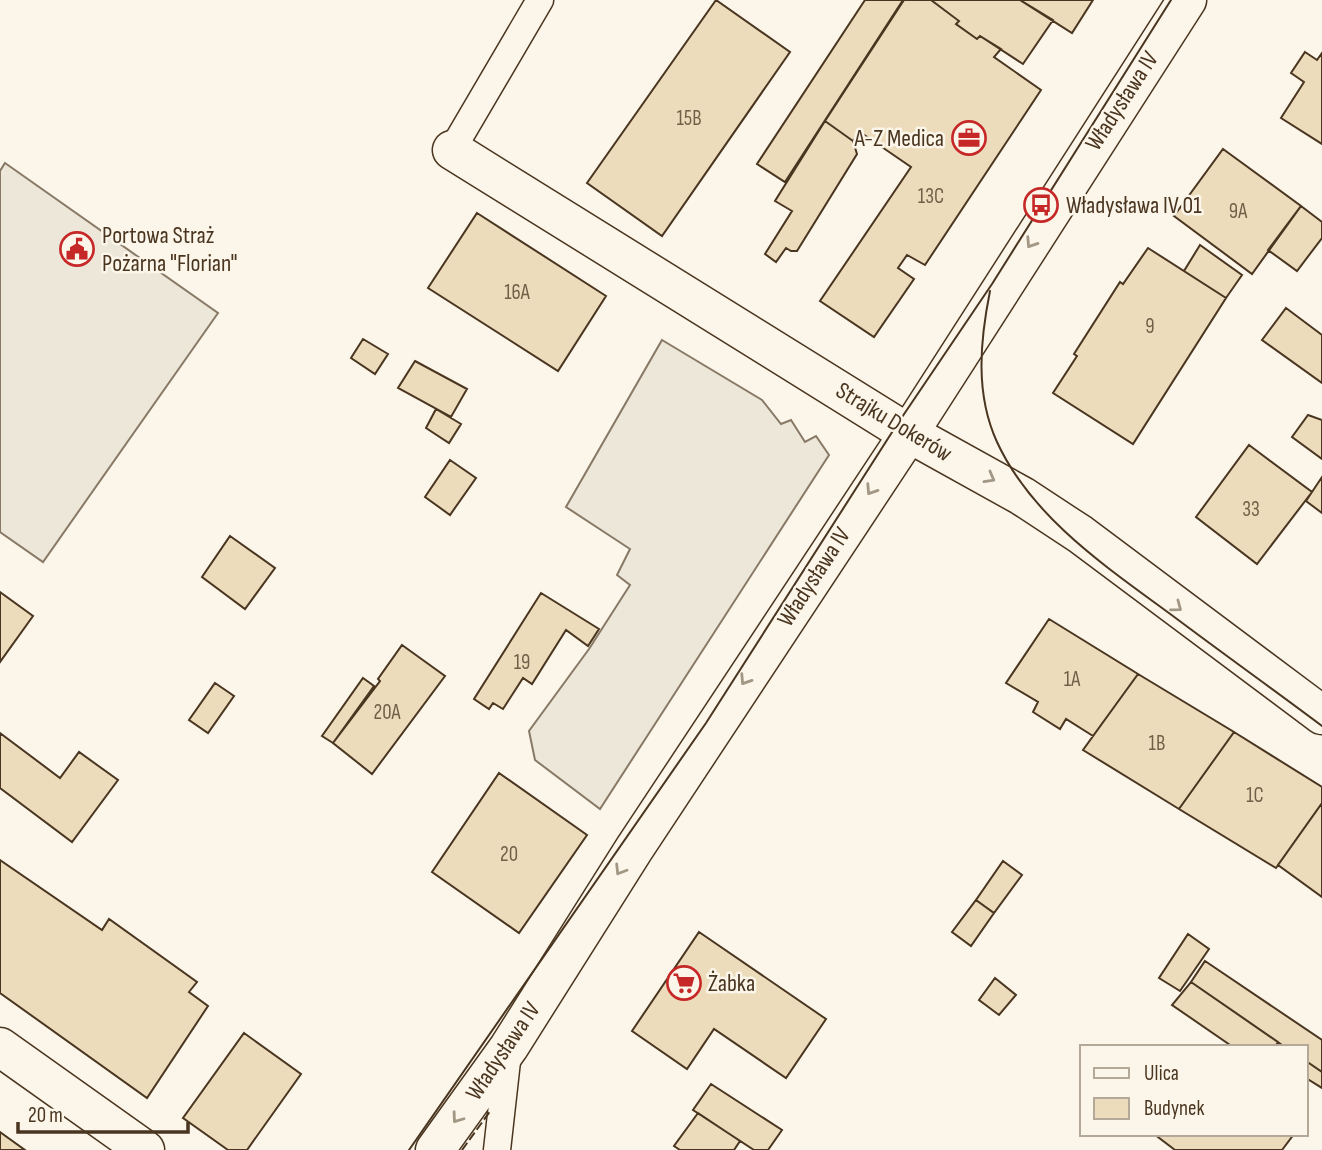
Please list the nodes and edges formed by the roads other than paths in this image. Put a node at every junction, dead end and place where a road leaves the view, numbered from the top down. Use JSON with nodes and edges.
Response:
{"nodes":[{"id":1,"x":540,"y":0,"type":"edge"},
{"id":2,"x":1186,"y":0,"type":"edge"},
{"id":3,"x":452,"y":150,"type":"joint"},
{"id":4,"x":909,"y":433,"type":"junction"},
{"id":5,"x":1322,"y":715,"type":"edge"},
{"id":6,"x":509,"y":1046,"type":"junction"},
{"id":7,"x":0,"y":1047,"type":"edge"},
{"id":8,"x":145,"y":1150,"type":"edge"},
{"id":9,"x":435,"y":1150,"type":"edge"},
{"id":10,"x":497,"y":1150,"type":"edge"}],
"edges":[{"from":1,"to":3,"type":"lane"},
{"from":2,"to":4,"type":"street","name":"Władysława IV","one_way":true},
{"from":3,"to":4,"type":"street","name":"Strajku Dokerów"},
{"from":4,"to":5,"type":"street","name":"Strajku Dokerów","one_way":true},
{"from":4,"to":6,"type":"street","name":"Władysława IV","one_way":true},
{"from":6,"to":9,"type":"street","name":"Władysława IV","one_way":true},
{"from":6,"to":10,"type":"lane"},
{"from":7,"to":8,"type":"street"}]}
